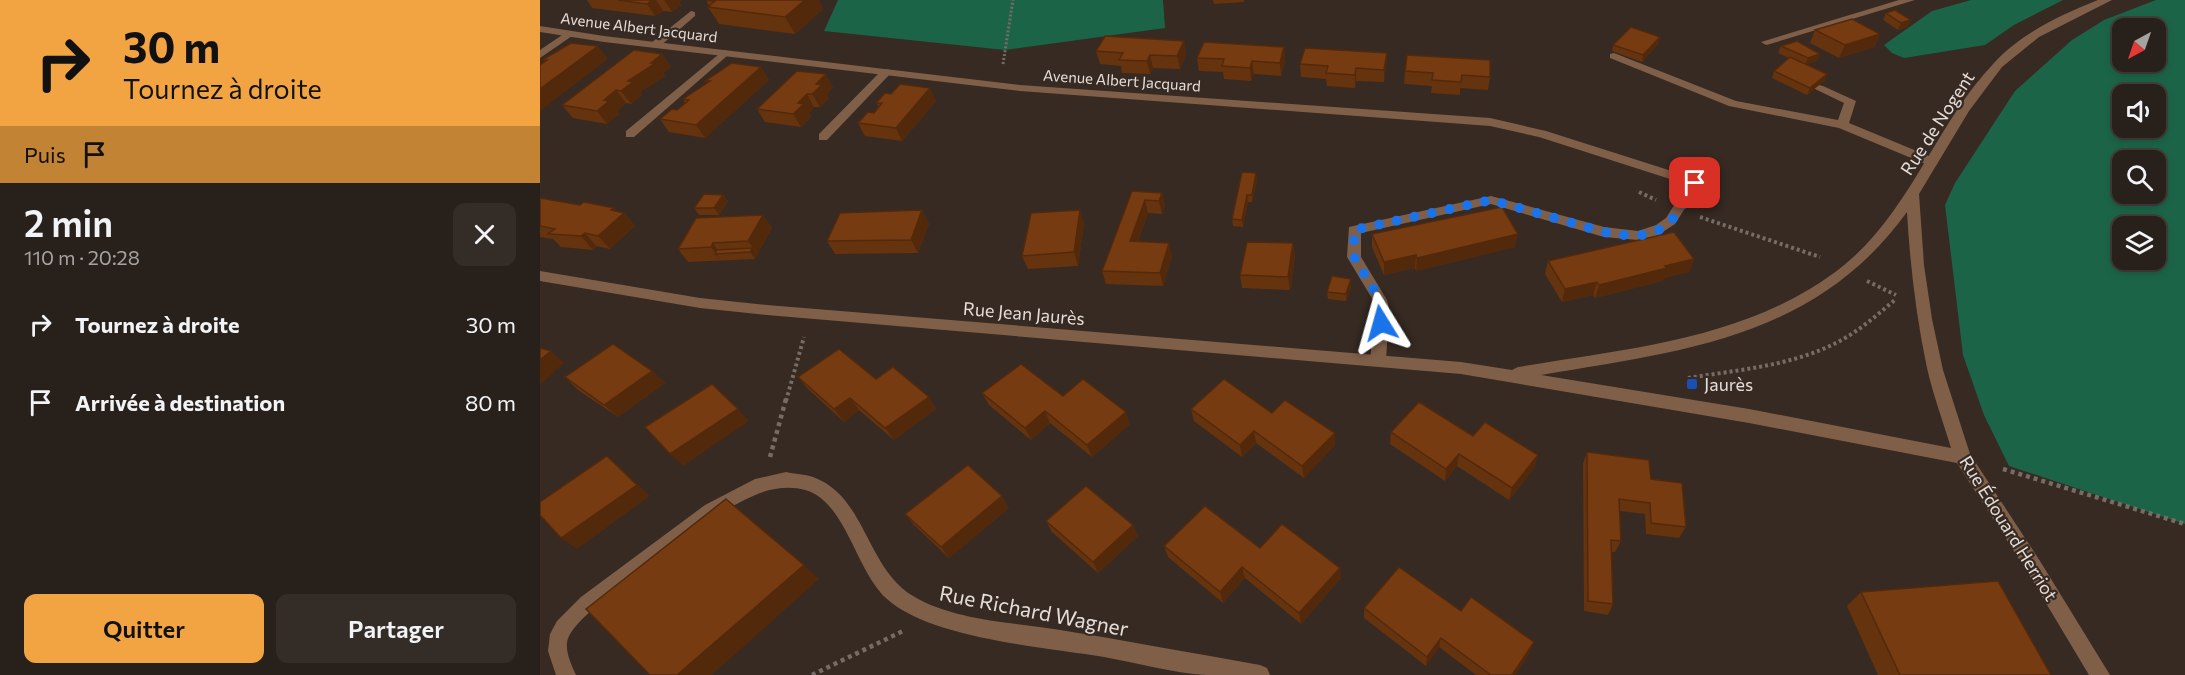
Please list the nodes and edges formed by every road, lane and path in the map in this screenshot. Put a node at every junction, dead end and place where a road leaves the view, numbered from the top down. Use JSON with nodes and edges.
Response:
{"nodes":[{"id":1,"x":1013,"y":0,"type":"edge"},
{"id":2,"x":1910,"y":0,"type":"edge"},
{"id":3,"x":2106,"y":0,"type":"edge"},
{"id":4,"x":691,"y":15,"type":"dead end"},
{"id":5,"x":540,"y":29,"type":"edge"},
{"id":6,"x":568,"y":34,"type":"junction"},
{"id":7,"x":1766,"y":42,"type":"dead end"},
{"id":8,"x":655,"y":45,"type":"junction"},
{"id":9,"x":724,"y":53,"type":"junction"},
{"id":10,"x":540,"y":55,"type":"edge"},
{"id":11,"x":1614,"y":56,"type":"edge"},
{"id":12,"x":1001,"y":71,"type":"dead end"},
{"id":13,"x":886,"y":72,"type":"junction"},
{"id":14,"x":1819,"y":88,"type":"edge"},
{"id":15,"x":1842,"y":125,"type":"junction"},
{"id":16,"x":630,"y":134,"type":"dead end"},
{"id":17,"x":823,"y":137,"type":"dead end"},
{"id":18,"x":1932,"y":162,"type":"junction"},
{"id":19,"x":1639,"y":192,"type":"dead end"},
{"id":20,"x":1913,"y":194,"type":"junction"},
{"id":21,"x":1681,"y":211,"type":"junction"},
{"id":22,"x":1846,"y":270,"type":"junction"},
{"id":23,"x":540,"y":276,"type":"edge"},
{"id":24,"x":802,"y":346,"type":"dead end"},
{"id":25,"x":1378,"y":361,"type":"junction"},
{"id":26,"x":1507,"y":375,"type":"junction"},
{"id":27,"x":1657,"y":400,"type":"junction"},
{"id":28,"x":1962,"y":457,"type":"junction"},
{"id":29,"x":762,"y":484,"type":"junction"},
{"id":30,"x":2185,"y":524,"type":"edge"},
{"id":31,"x":936,"y":615,"type":"junction"},
{"id":32,"x":566,"y":675,"type":"edge"},
{"id":33,"x":812,"y":675,"type":"edge"},
{"id":34,"x":1260,"y":675,"type":"edge"},
{"id":35,"x":2100,"y":675,"type":"edge"}],
"edges":[{"from":1,"to":12,"type":"path"},
{"from":2,"to":7,"type":"street"},
{"from":3,"to":18,"type":"street","name":"Rue de Nogent"},
{"from":4,"to":8,"type":"street"},
{"from":5,"to":6,"type":"street","name":"Avenue Albert Jacquard"},
{"from":6,"to":8,"type":"street","name":"Avenue Albert Jacquard"},
{"from":6,"to":10,"type":"street"},
{"from":8,"to":9,"type":"street","name":"Avenue Albert Jacquard"},
{"from":9,"to":13,"type":"street","name":"Avenue Albert Jacquard"},
{"from":9,"to":16,"type":"street"},
{"from":11,"to":15,"type":"street"},
{"from":13,"to":17,"type":"street"},
{"from":13,"to":21,"type":"street","name":"Avenue Albert Jacquard"},
{"from":14,"to":15,"type":"street"},
{"from":15,"to":18,"type":"street"},
{"from":18,"to":20,"type":"street","name":"Rue de Nogent"},
{"from":19,"to":21,"type":"path"},
{"from":20,"to":22,"type":"street","name":"Rue de Nogent"},
{"from":20,"to":28,"type":"street","name":"Rue Édouard Herriot"},
{"from":21,"to":22,"type":"path"},
{"from":21,"to":25,"type":"street"},
{"from":22,"to":26,"type":"street","name":"Rue de Nogent"},
{"from":22,"to":27,"type":"path"},
{"from":23,"to":25,"type":"street","name":"Rue Jean Jaurès"},
{"from":24,"to":29,"type":"path"},
{"from":25,"to":26,"type":"street","name":"Rue Jean Jaurès"},
{"from":26,"to":27,"type":"street"},
{"from":27,"to":28,"type":"street"},
{"from":28,"to":30,"type":"path"},
{"from":28,"to":35,"type":"street","name":"Rue Édouard Herriot"},
{"from":29,"to":31,"type":"street","name":"Rue Richard Wagner"},
{"from":29,"to":32,"type":"street","name":"Rue Richard Wagner"},
{"from":31,"to":33,"type":"path"},
{"from":31,"to":34,"type":"street","name":"Rue Richard Wagner"}]}
